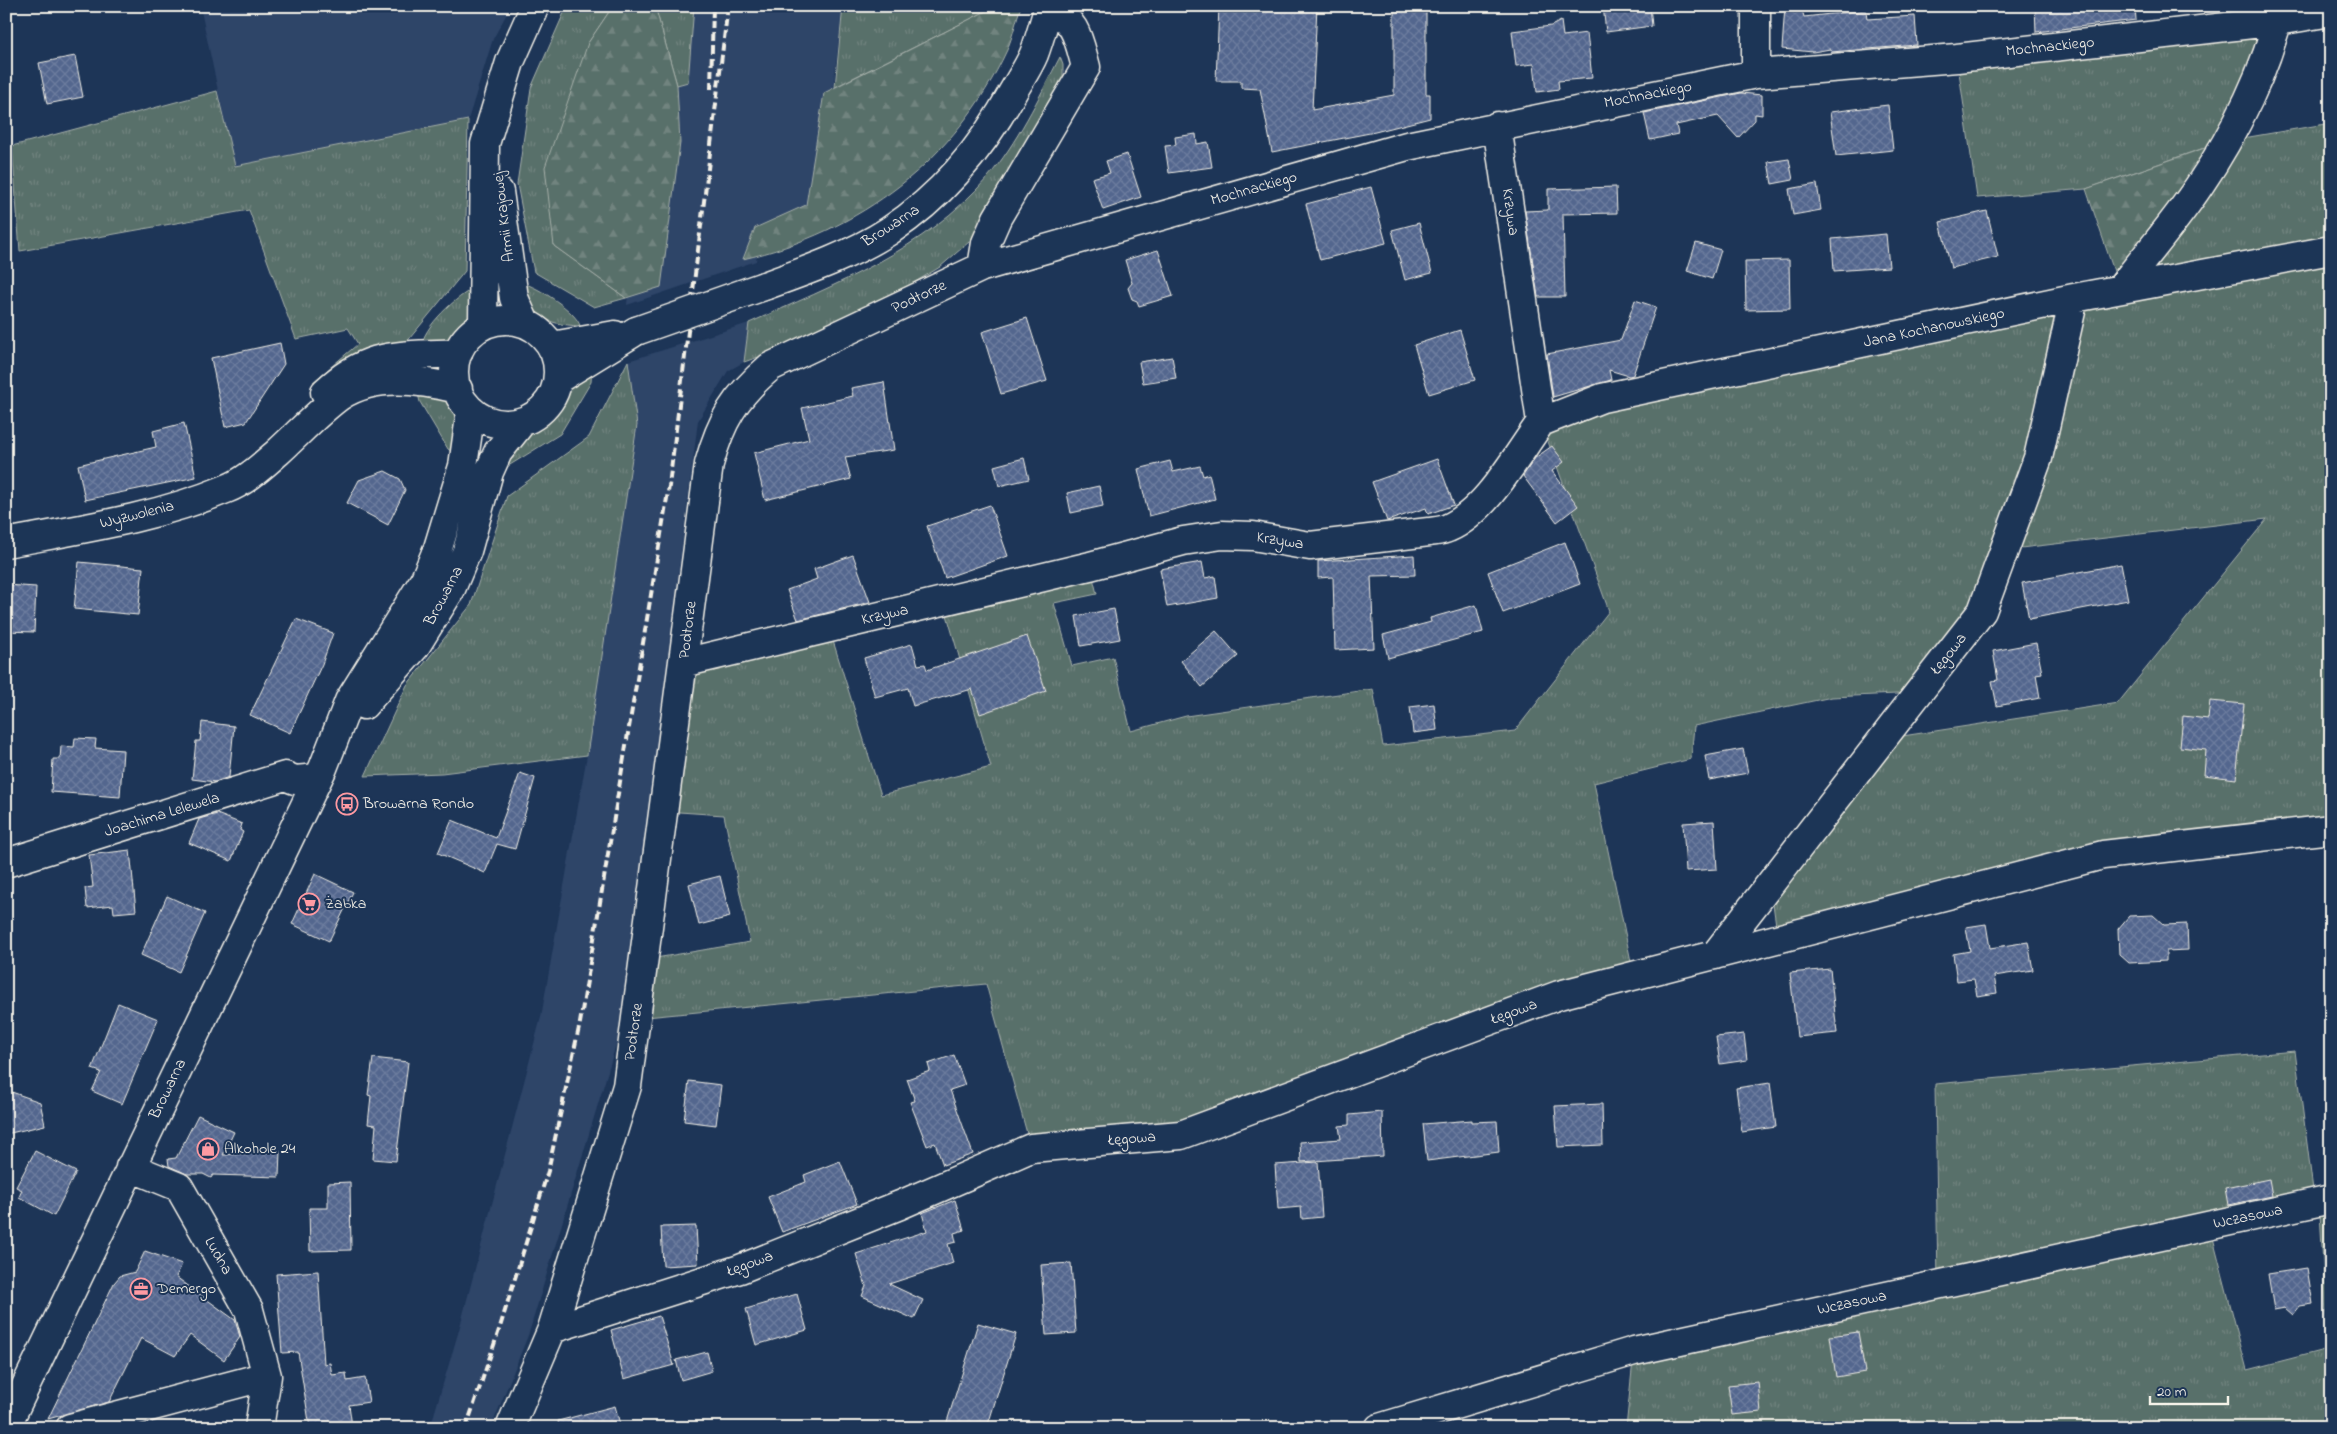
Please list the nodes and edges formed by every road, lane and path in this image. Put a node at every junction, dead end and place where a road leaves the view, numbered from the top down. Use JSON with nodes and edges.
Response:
{"nodes":[{"id":1,"x":535,"y":6,"type":"edge"},
{"id":2,"x":1756,"y":6,"type":"edge"},
{"id":3,"x":1049,"y":7,"type":"edge"},
{"id":4,"x":2331,"y":12,"type":"edge"},
{"id":5,"x":2279,"y":14,"type":"edge"},
{"id":6,"x":1756,"y":74,"type":"junction"},
{"id":7,"x":496,"y":108,"type":"junction"},
{"id":8,"x":1497,"y":126,"type":"junction"},
{"id":9,"x":2331,"y":250,"type":"edge"},
{"id":10,"x":982,"y":267,"type":"junction"},
{"id":11,"x":2120,"y":289,"type":"junction"},
{"id":12,"x":2074,"y":298,"type":"junction"},
{"id":13,"x":525,"y":323,"type":"junction"},
{"id":14,"x":484,"y":325,"type":"junction"},
{"id":15,"x":636,"y":331,"type":"junction"},
{"id":16,"x":552,"y":346,"type":"junction"},
{"id":17,"x":458,"y":353,"type":"junction"},
{"id":18,"x":558,"y":379,"type":"junction"},
{"id":19,"x":464,"y":400,"type":"junction"},
{"id":20,"x":522,"y":422,"type":"junction"},
{"id":21,"x":1541,"y":422,"type":"junction"},
{"id":22,"x":261,"y":467,"type":"junction"},
{"id":23,"x":6,"y":543,"type":"edge"},
{"id":24,"x":684,"y":663,"type":"junction"},
{"id":25,"x":330,"y":750,"type":"junction"},
{"id":26,"x":318,"y":778,"type":"junction"},
{"id":27,"x":2331,"y":829,"type":"edge"},
{"id":28,"x":6,"y":863,"type":"edge"},
{"id":29,"x":1715,"y":955,"type":"junction"},
{"id":30,"x":130,"y":1168,"type":"junction"},
{"id":31,"x":2331,"y":1200,"type":"edge"},
{"id":32,"x":552,"y":1328,"type":"junction"},
{"id":33,"x":267,"y":1376,"type":"junction"},
{"id":34,"x":6,"y":1427,"type":"edge"},
{"id":35,"x":70,"y":1428,"type":"edge"},
{"id":36,"x":259,"y":1428,"type":"edge"},
{"id":37,"x":510,"y":1428,"type":"edge"},
{"id":38,"x":1379,"y":1428,"type":"edge"}],
"edges":[{"from":1,"to":7,"type":"street","name":"Armii Krajowej"},
{"from":2,"to":6,"type":"street"},
{"from":3,"to":10,"type":"street"},
{"from":3,"to":15,"type":"street","name":"Browarna","bridge":true},
{"from":4,"to":5,"type":"street","name":"Mochnackiego"},
{"from":5,"to":6,"type":"street","name":"Mochnackiego"},
{"from":5,"to":11,"type":"street"},
{"from":6,"to":8,"type":"street","name":"Mochnackiego"},
{"from":7,"to":13,"type":"street","name":"Armii Krajowej"},
{"from":7,"to":14,"type":"street","name":"Armii Krajowej"},
{"from":8,"to":10,"type":"street","name":"Mochnackiego"},
{"from":8,"to":21,"type":"street","name":"Krzywa"},
{"from":9,"to":11,"type":"street","name":"Jana Kochanowskiego"},
{"from":10,"to":24,"type":"street","name":"Podtorze"},
{"from":11,"to":12,"type":"street","name":"Jana Kochanowskiego"},
{"from":12,"to":21,"type":"street","name":"Jana Kochanowskiego"},
{"from":12,"to":29,"type":"street","name":"Łęgowa"},
{"from":13,"to":14,"type":"street"},
{"from":13,"to":16,"type":"street"},
{"from":14,"to":17,"type":"street"},
{"from":15,"to":16,"type":"street","name":"Browarna"},
{"from":15,"to":18,"type":"street","name":"Browarna"},
{"from":16,"to":18,"type":"street"},
{"from":17,"to":19,"type":"street"},
{"from":17,"to":22,"type":"street","name":"Wyzwolenia"},
{"from":18,"to":20,"type":"street"},
{"from":19,"to":20,"type":"street"},
{"from":19,"to":22,"type":"street","name":"Wyzwolenia"},
{"from":19,"to":25,"type":"street","name":"Browarna"},
{"from":20,"to":25,"type":"street","name":"Browarna"},
{"from":21,"to":24,"type":"street","name":"Krzywa"},
{"from":22,"to":23,"type":"street","name":"Wyzwolenia"},
{"from":24,"to":32,"type":"street","name":"Podtorze"},
{"from":25,"to":26,"type":"street","name":"Browarna"},
{"from":26,"to":28,"type":"street","name":"Joachima Lelewela"},
{"from":26,"to":30,"type":"street","name":"Browarna"},
{"from":27,"to":29,"type":"street","name":"Łęgowa"},
{"from":29,"to":32,"type":"street","name":"Łęgowa"},
{"from":30,"to":33,"type":"street","name":"Ludna"},
{"from":30,"to":34,"type":"street","name":"Browarna"},
{"from":31,"to":38,"type":"street","name":"Wczasowa"},
{"from":32,"to":37,"type":"street","name":"Podtorze"},
{"from":33,"to":35,"type":"street"},
{"from":33,"to":36,"type":"street","name":"Ludna"}]}
